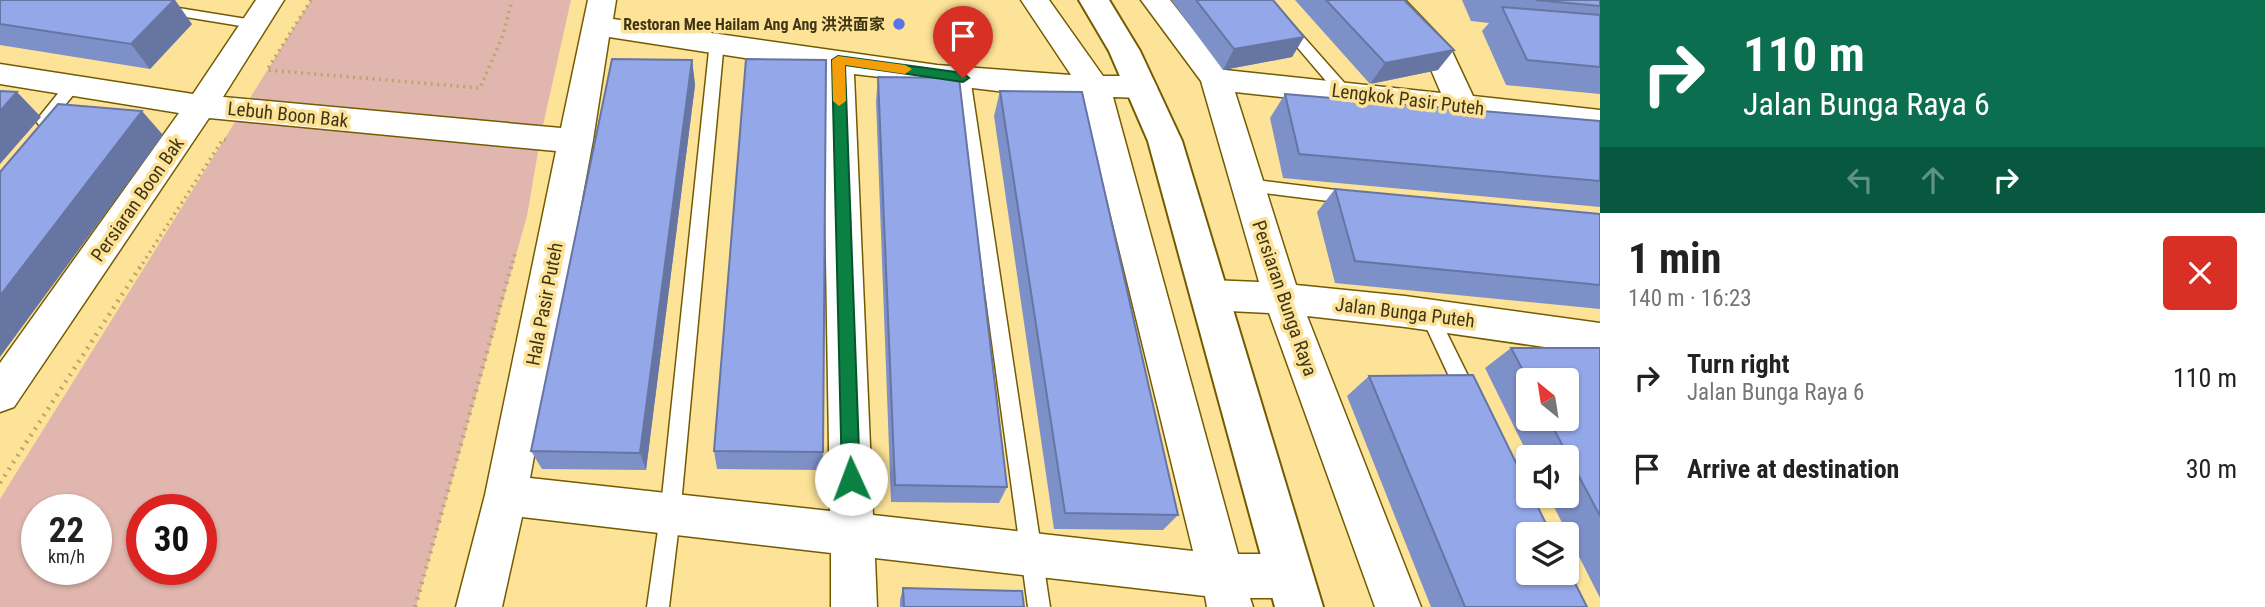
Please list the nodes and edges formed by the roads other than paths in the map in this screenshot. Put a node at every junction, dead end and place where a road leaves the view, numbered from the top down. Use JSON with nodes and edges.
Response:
{"nodes":[{"id":1,"x":1035,"y":0,"type":"edge"},
{"id":2,"x":1094,"y":0,"type":"edge"},
{"id":3,"x":1155,"y":0,"type":"edge"},
{"id":4,"x":1264,"y":0,"type":"edge"},
{"id":5,"x":1389,"y":0,"type":"edge"},
{"id":6,"x":144,"y":7,"type":"edge"},
{"id":7,"x":261,"y":12,"type":"edge"},
{"id":8,"x":600,"y":13,"type":"edge"},
{"id":9,"x":717,"y":41,"type":"junction"},
{"id":10,"x":838,"y":60,"type":"junction"},
{"id":11,"x":0,"y":74,"type":"edge"},
{"id":12,"x":963,"y":78,"type":"junction"},
{"id":13,"x":1216,"y":79,"type":"junction"},
{"id":14,"x":73,"y":86,"type":"junction"},
{"id":15,"x":1142,"y":87,"type":"junction"},
{"id":16,"x":1095,"y":88,"type":"junction"},
{"id":17,"x":1343,"y":92,"type":"junction"},
{"id":18,"x":201,"y":106,"type":"junction"},
{"id":19,"x":1462,"y":106,"type":"junction"},
{"id":20,"x":1600,"y":121,"type":"edge"},
{"id":21,"x":32,"y":136,"type":"edge"},
{"id":22,"x":577,"y":140,"type":"junction"},
{"id":23,"x":1248,"y":185,"type":"junction"},
{"id":24,"x":1370,"y":200,"type":"edge"},
{"id":25,"x":1209,"y":295,"type":"junction"},
{"id":26,"x":1282,"y":298,"type":"junction"},
{"id":27,"x":1429,"y":314,"type":"junction"},
{"id":28,"x":1600,"y":339,"type":"edge"},
{"id":29,"x":0,"y":395,"type":"edge"},
{"id":30,"x":1475,"y":412,"type":"edge"},
{"id":31,"x":506,"y":495,"type":"junction"},
{"id":32,"x":670,"y":516,"type":"junction"},
{"id":33,"x":853,"y":535,"type":"junction"},
{"id":34,"x":1031,"y":555,"type":"junction"},
{"id":35,"x":1227,"y":592,"type":"edge"},
{"id":36,"x":1295,"y":592,"type":"edge"},
{"id":37,"x":479,"y":607,"type":"edge"},
{"id":38,"x":658,"y":607,"type":"edge"},
{"id":39,"x":854,"y":607,"type":"edge"},
{"id":40,"x":1039,"y":607,"type":"edge"},
{"id":41,"x":1398,"y":607,"type":"edge"}],
"edges":[{"from":1,"to":16,"type":"street"},
{"from":2,"to":15,"type":"street"},
{"from":3,"to":13,"type":"street","name":"Persiaran Bunga Raya"},
{"from":4,"to":17,"type":"lane"},
{"from":5,"to":19,"type":"street"},
{"from":6,"to":7,"type":"lane"},
{"from":7,"to":18,"type":"street","name":"Persiaran Boon Bak"},
{"from":8,"to":9,"type":"street"},
{"from":8,"to":22,"type":"street","name":"Hala Pasir Puteh"},
{"from":9,"to":10,"type":"street"},
{"from":9,"to":32,"type":"lane"},
{"from":10,"to":12,"type":"street"},
{"from":10,"to":33,"type":"street"},
{"from":11,"to":14,"type":"street","name":"Lebuh Boon Bak"},
{"from":12,"to":16,"type":"street"},
{"from":12,"to":34,"type":"lane"},
{"from":13,"to":17,"type":"street","name":"Lengkok Pasir Puteh"},
{"from":13,"to":23,"type":"street","name":"Persiaran Bunga Raya"},
{"from":14,"to":18,"type":"street","name":"Lebuh Boon Bak"},
{"from":14,"to":21,"type":"lane"},
{"from":15,"to":16,"type":"street"},
{"from":15,"to":25,"type":"street"},
{"from":16,"to":35,"type":"street"},
{"from":17,"to":19,"type":"street","name":"Lengkok Pasir Puteh"},
{"from":18,"to":22,"type":"street","name":"Lebuh Boon Bak"},
{"from":18,"to":29,"type":"street","name":"Persiaran Boon Bak"},
{"from":19,"to":20,"type":"street","name":"Lengkok Pasir Puteh"},
{"from":22,"to":31,"type":"street","name":"Hala Pasir Puteh"},
{"from":23,"to":24,"type":"lane"},
{"from":23,"to":26,"type":"street","name":"Persiaran Bunga Raya"},
{"from":25,"to":26,"type":"street","name":"Jalan Bunga Puteh"},
{"from":25,"to":36,"type":"street"},
{"from":26,"to":27,"type":"street","name":"Jalan Bunga Puteh"},
{"from":26,"to":41,"type":"street","name":"Persiaran Bunga Raya"},
{"from":27,"to":28,"type":"street","name":"Jalan Bunga Puteh"},
{"from":27,"to":30,"type":"lane"},
{"from":31,"to":32,"type":"street"},
{"from":31,"to":37,"type":"street","name":"Hala Pasir Puteh"},
{"from":32,"to":33,"type":"street"},
{"from":32,"to":38,"type":"lane"},
{"from":33,"to":34,"type":"street"},
{"from":33,"to":39,"type":"street"},
{"from":34,"to":35,"type":"street"},
{"from":34,"to":40,"type":"lane"},
{"from":35,"to":36,"type":"street"}]}
